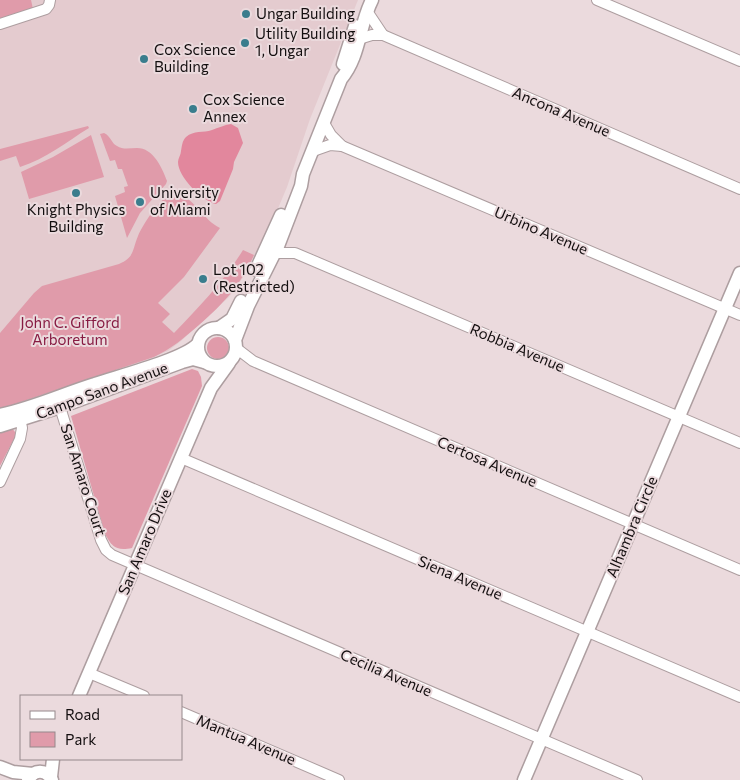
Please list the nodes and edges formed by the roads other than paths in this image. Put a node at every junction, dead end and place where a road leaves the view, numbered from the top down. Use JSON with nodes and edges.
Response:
{"nodes":[{"id":1,"x":50,"y":0,"type":"edge"},
{"id":2,"x":597,"y":0,"type":"edge"},
{"id":3,"x":368,"y":4,"type":"edge"},
{"id":4,"x":0,"y":24,"type":"edge"},
{"id":5,"x":383,"y":35,"type":"junction"},
{"id":6,"x":359,"y":39,"type":"junction"},
{"id":7,"x":740,"y":61,"type":"edge"},
{"id":8,"x":341,"y":79,"type":"junction"},
{"id":9,"x":324,"y":122,"type":"junction"},
{"id":10,"x":342,"y":146,"type":"junction"},
{"id":11,"x":313,"y":151,"type":"junction"},
{"id":12,"x":740,"y":188,"type":"edge"},
{"id":13,"x":275,"y":244,"type":"junction"},
{"id":14,"x":295,"y":253,"type":"junction"},
{"id":15,"x":740,"y":273,"type":"edge"},
{"id":16,"x":725,"y":309,"type":"junction"},
{"id":17,"x":740,"y":315,"type":"edge"},
{"id":18,"x":219,"y":328,"type":"junction"},
{"id":19,"x":198,"y":344,"type":"junction"},
{"id":20,"x":236,"y":344,"type":"junction"},
{"id":21,"x":229,"y":363,"type":"junction"},
{"id":22,"x":206,"y":364,"type":"junction"},
{"id":23,"x":211,"y":388,"type":"junction"},
{"id":24,"x":60,"y":407,"type":"junction"},
{"id":25,"x":0,"y":415,"type":"edge"},
{"id":26,"x":20,"y":415,"type":"junction"},
{"id":27,"x":679,"y":417,"type":"junction"},
{"id":28,"x":0,"y":426,"type":"edge"},
{"id":29,"x":740,"y":443,"type":"edge"},
{"id":30,"x":181,"y":458,"type":"junction"},
{"id":31,"x":0,"y":482,"type":"edge"},
{"id":32,"x":634,"y":524,"type":"junction"},
{"id":33,"x":135,"y":566,"type":"junction"},
{"id":34,"x":740,"y":570,"type":"edge"},
{"id":35,"x":587,"y":632,"type":"junction"},
{"id":36,"x":89,"y":673,"type":"junction"},
{"id":37,"x":79,"y":695,"type":"edge"},
{"id":38,"x":142,"y":695,"type":"edge"},
{"id":39,"x":740,"y":698,"type":"edge"},
{"id":40,"x":182,"y":712,"type":"edge"},
{"id":41,"x":541,"y":739,"type":"junction"},
{"id":42,"x":48,"y":760,"type":"edge"},
{"id":43,"x":53,"y":760,"type":"edge"},
{"id":44,"x":0,"y":767,"type":"edge"},
{"id":45,"x":33,"y":775,"type":"edge"},
{"id":46,"x":17,"y":776,"type":"edge"},
{"id":47,"x":51,"y":778,"type":"edge"},
{"id":48,"x":339,"y":780,"type":"edge"},
{"id":49,"x":524,"y":780,"type":"edge"},
{"id":50,"x":637,"y":780,"type":"edge"}],
"edges":[{"from":1,"to":4,"type":"street"},
{"from":2,"to":7,"type":"street"},
{"from":3,"to":5,"type":"street"},
{"from":3,"to":6,"type":"street"},
{"from":3,"to":8,"type":"street"},
{"from":5,"to":6,"type":"street"},
{"from":5,"to":12,"type":"street","name":"Ancona Avenue"},
{"from":6,"to":8,"type":"street"},
{"from":8,"to":9,"type":"street"},
{"from":9,"to":10,"type":"street","name":"Urbino Avenue"},
{"from":9,"to":11,"type":"street"},
{"from":10,"to":11,"type":"street"},
{"from":10,"to":16,"type":"street","name":"Urbino Avenue"},
{"from":11,"to":13,"type":"street"},
{"from":13,"to":14,"type":"street","name":"Robbia Avenue"},
{"from":13,"to":14,"type":"street","name":"Robbia Avenue"},
{"from":13,"to":18,"type":"street"},
{"from":13,"to":20,"type":"street"},
{"from":14,"to":27,"type":"street","name":"Robbia Avenue"},
{"from":15,"to":16,"type":"street","name":"Alhambra Circle"},
{"from":16,"to":17,"type":"street","name":"Urbino Avenue"},
{"from":16,"to":27,"type":"street","name":"Alhambra Circle"},
{"from":18,"to":19,"type":"street"},
{"from":18,"to":20,"type":"street"},
{"from":19,"to":22,"type":"street"},
{"from":19,"to":26,"type":"street","name":"Campo Sano Avenue"},
{"from":20,"to":21,"type":"street"},
{"from":20,"to":32,"type":"street","name":"Certosa Avenue"},
{"from":21,"to":22,"type":"street"},
{"from":21,"to":23,"type":"street","name":"San Amaro Drive"},
{"from":22,"to":23,"type":"street","name":"San Amaro Drive"},
{"from":22,"to":24,"type":"street","name":"Campo Sano Avenue"},
{"from":23,"to":30,"type":"street","name":"San Amaro Drive"},
{"from":24,"to":26,"type":"street","name":"Campo Sano Avenue"},
{"from":24,"to":33,"type":"street","name":"San Amaro Court"},
{"from":25,"to":26,"type":"street","name":"Campo Sano Avenue"},
{"from":26,"to":28,"type":"street","name":"Campo Sano Avenue"},
{"from":26,"to":31,"type":"street"},
{"from":27,"to":29,"type":"street","name":"Robbia Avenue"},
{"from":27,"to":32,"type":"street","name":"Alhambra Circle"},
{"from":30,"to":33,"type":"street","name":"San Amaro Drive"},
{"from":30,"to":35,"type":"street","name":"Siena Avenue"},
{"from":32,"to":34,"type":"street","name":"Certosa Avenue"},
{"from":32,"to":35,"type":"street","name":"Alhambra Circle"},
{"from":33,"to":36,"type":"street","name":"San Amaro Drive"},
{"from":33,"to":41,"type":"street","name":"Cecilia Avenue"},
{"from":35,"to":39,"type":"street","name":"Siena Avenue"},
{"from":35,"to":41,"type":"street","name":"Alhambra Circle"},
{"from":36,"to":37,"type":"street","name":"San Amaro Drive"},
{"from":36,"to":38,"type":"street"},
{"from":40,"to":48,"type":"street","name":"Mantua Avenue"},
{"from":41,"to":49,"type":"street","name":"Alhambra Circle"},
{"from":41,"to":50,"type":"street","name":"Cecilia Avenue"},
{"from":42,"to":45,"type":"street"},
{"from":43,"to":47,"type":"street"},
{"from":44,"to":46,"type":"street"},
{"from":45,"to":46,"type":"street"},
{"from":45,"to":47,"type":"street"}]}
